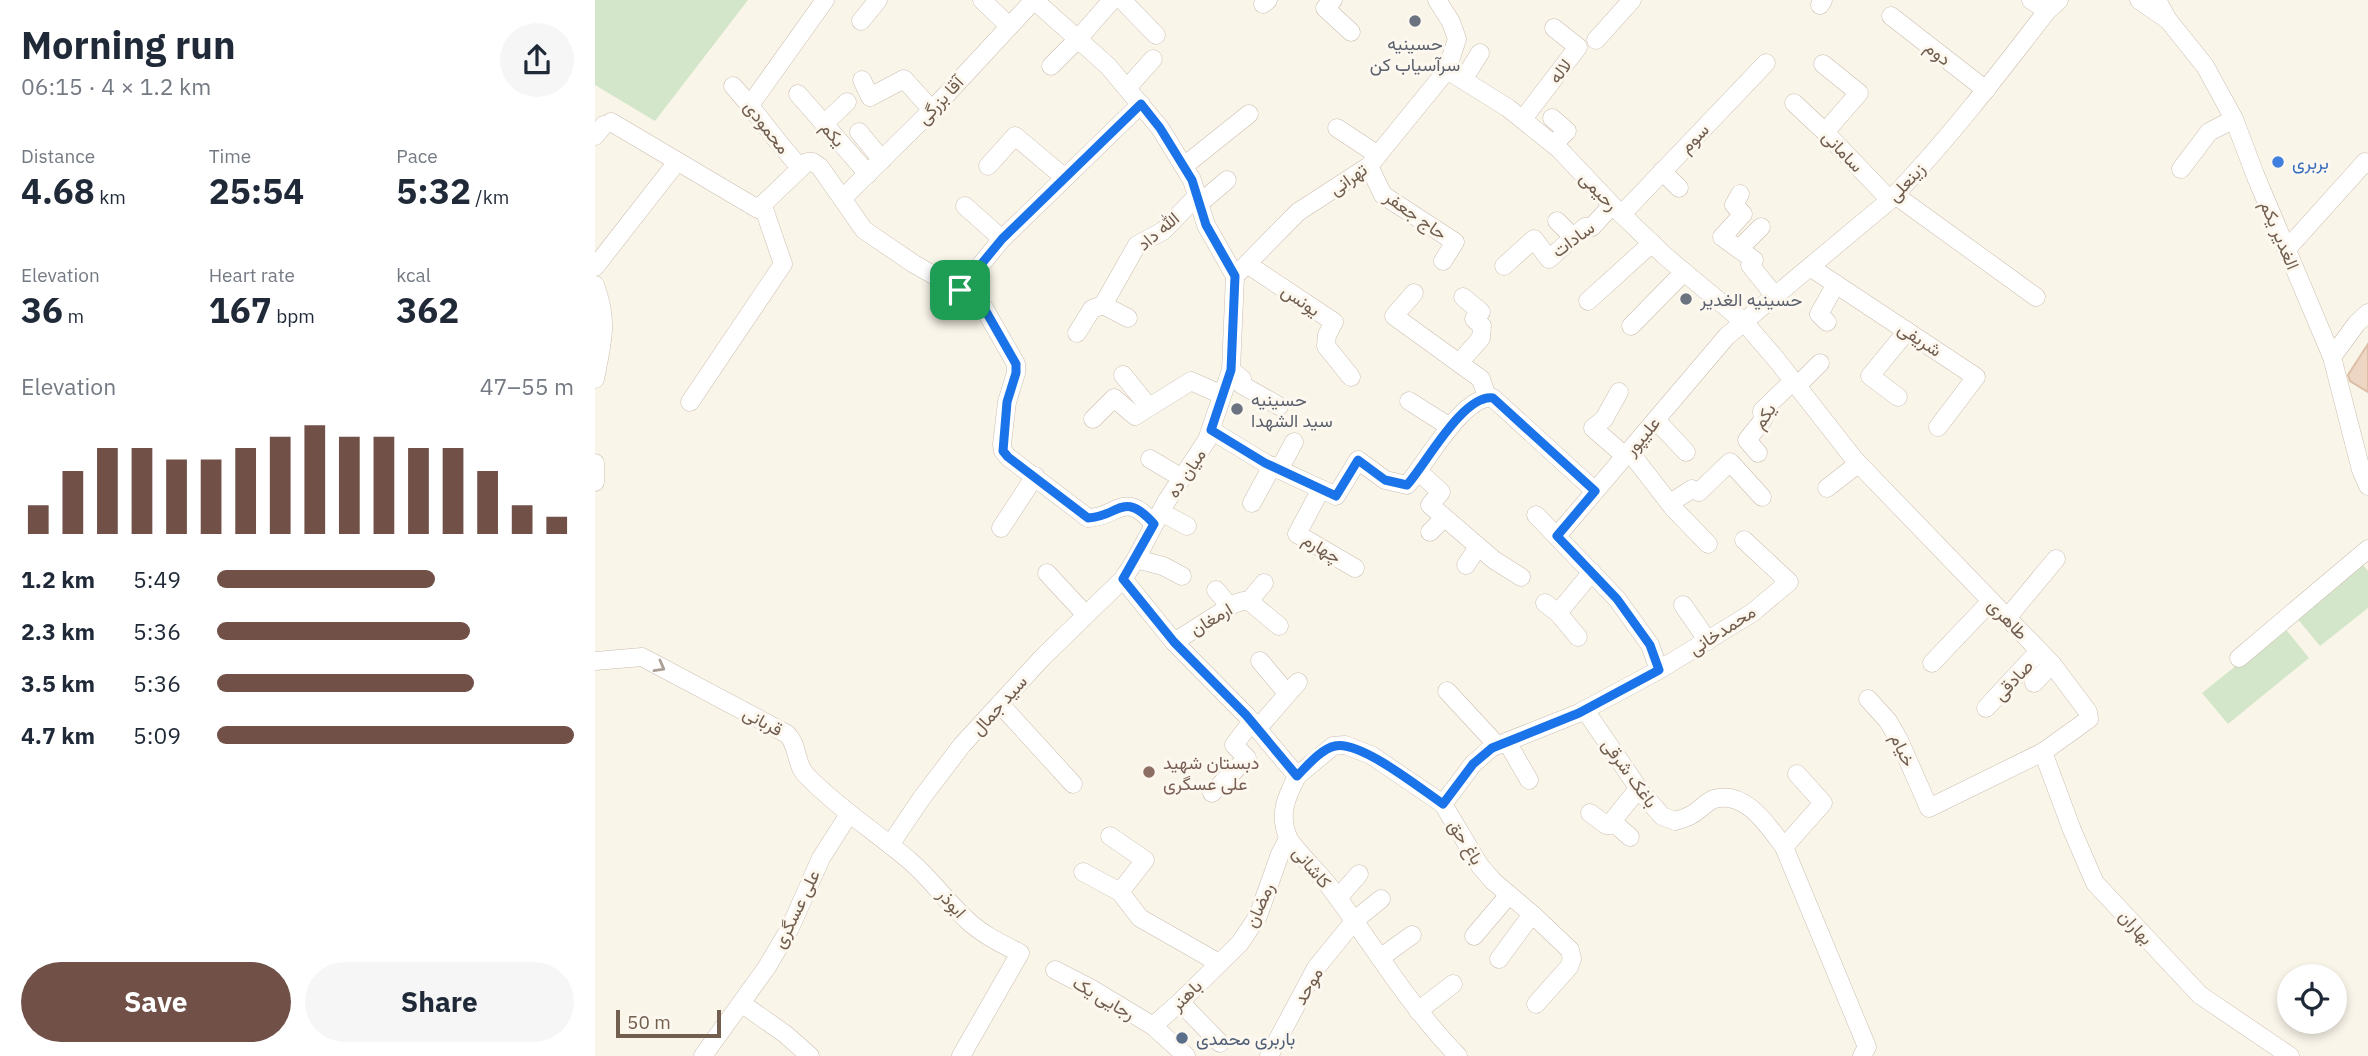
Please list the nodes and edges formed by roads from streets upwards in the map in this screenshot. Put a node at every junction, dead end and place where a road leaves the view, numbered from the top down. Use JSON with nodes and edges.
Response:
{"nodes":[{"id":1,"x":825,"y":0,"type":"edge"},
{"id":2,"x":878,"y":0,"type":"edge"},
{"id":3,"x":982,"y":0,"type":"edge"},
{"id":4,"x":1034,"y":0,"type":"edge"},
{"id":5,"x":1112,"y":0,"type":"edge"},
{"id":6,"x":1122,"y":0,"type":"edge"},
{"id":7,"x":1333,"y":0,"type":"edge"},
{"id":8,"x":1439,"y":0,"type":"edge"},
{"id":9,"x":1632,"y":0,"type":"edge"},
{"id":10,"x":2031,"y":0,"type":"edge"},
{"id":11,"x":2139,"y":0,"type":"edge"},
{"id":12,"x":2157,"y":0,"type":"edge"},
{"id":13,"x":2053,"y":6,"type":"edge"},
{"id":14,"x":1891,"y":16,"type":"dead end"},
{"id":15,"x":2168,"y":20,"type":"junction"},
{"id":16,"x":861,"y":21,"type":"dead end"},
{"id":17,"x":1009,"y":26,"type":"junction"},
{"id":18,"x":1554,"y":28,"type":"dead end"},
{"id":19,"x":1351,"y":32,"type":"dead end"},
{"id":20,"x":1156,"y":34,"type":"dead end"},
{"id":21,"x":1078,"y":40,"type":"junction"},
{"id":22,"x":1596,"y":40,"type":"dead end"},
{"id":23,"x":1480,"y":53,"type":"dead end"},
{"id":24,"x":1153,"y":59,"type":"dead end"},
{"id":25,"x":1766,"y":63,"type":"dead end"},
{"id":26,"x":1823,"y":64,"type":"dead end"},
{"id":27,"x":1051,"y":66,"type":"dead end"},
{"id":28,"x":1447,"y":69,"type":"junction"},
{"id":29,"x":862,"y":80,"type":"dead end"},
{"id":30,"x":1463,"y":80,"type":"junction"},
{"id":31,"x":733,"y":86,"type":"dead end"},
{"id":32,"x":1127,"y":88,"type":"junction"},
{"id":33,"x":1986,"y":90,"type":"junction"},
{"id":34,"x":798,"y":94,"type":"dead end"},
{"id":35,"x":847,"y":102,"type":"dead end"},
{"id":36,"x":1794,"y":103,"type":"dead end"},
{"id":37,"x":750,"y":104,"type":"junction"},
{"id":38,"x":1141,"y":104,"type":"junction"},
{"id":39,"x":932,"y":110,"type":"junction"},
{"id":40,"x":1249,"y":114,"type":"dead end"},
{"id":41,"x":1552,"y":118,"type":"dead end"},
{"id":42,"x":1523,"y":119,"type":"junction"},
{"id":43,"x":2234,"y":119,"type":"junction"},
{"id":44,"x":824,"y":124,"type":"junction"},
{"id":45,"x":603,"y":128,"type":"edge"},
{"id":46,"x":1337,"y":128,"type":"dead end"},
{"id":47,"x":859,"y":132,"type":"dead end"},
{"id":48,"x":1825,"y":132,"type":"junction"},
{"id":49,"x":1554,"y":144,"type":"junction"},
{"id":50,"x":882,"y":160,"type":"junction"},
{"id":51,"x":1374,"y":161,"type":"junction"},
{"id":52,"x":677,"y":162,"type":"junction"},
{"id":53,"x":2368,"y":164,"type":"edge"},
{"id":54,"x":988,"y":166,"type":"dead end"},
{"id":55,"x":1184,"y":166,"type":"junction"},
{"id":56,"x":800,"y":167,"type":"junction"},
{"id":57,"x":2181,"y":169,"type":"dead end"},
{"id":58,"x":1662,"y":172,"type":"junction"},
{"id":59,"x":869,"y":174,"type":"junction"},
{"id":60,"x":1065,"y":178,"type":"junction"},
{"id":61,"x":1227,"y":180,"type":"dead end"},
{"id":62,"x":1679,"y":188,"type":"dead end"},
{"id":63,"x":1740,"y":194,"type":"dead end"},
{"id":64,"x":1893,"y":197,"type":"junction"},
{"id":65,"x":843,"y":198,"type":"junction"},
{"id":66,"x":1198,"y":200,"type":"junction"},
{"id":67,"x":965,"y":206,"type":"dead end"},
{"id":68,"x":760,"y":207,"type":"junction"},
{"id":69,"x":1617,"y":209,"type":"junction"},
{"id":70,"x":1557,"y":220,"type":"dead end"},
{"id":71,"x":1761,"y":227,"type":"dead end"},
{"id":72,"x":1573,"y":237,"type":"junction"},
{"id":73,"x":1002,"y":239,"type":"junction"},
{"id":74,"x":1652,"y":243,"type":"junction"},
{"id":75,"x":1739,"y":249,"type":"junction"},
{"id":76,"x":2286,"y":250,"type":"junction"},
{"id":77,"x":1443,"y":261,"type":"dead end"},
{"id":78,"x":1504,"y":266,"type":"dead end"},
{"id":79,"x":595,"y":267,"type":"edge"},
{"id":80,"x":1810,"y":267,"type":"junction"},
{"id":81,"x":1241,"y":270,"type":"junction"},
{"id":82,"x":1684,"y":272,"type":"junction"},
{"id":83,"x":1836,"y":284,"type":"junction"},
{"id":84,"x":595,"y":285,"type":"edge"},
{"id":85,"x":960,"y":290,"type":"junction"},
{"id":86,"x":1414,"y":293,"type":"dead end"},
{"id":87,"x":1775,"y":296,"type":"junction"},
{"id":88,"x":1462,"y":297,"type":"dead end"},
{"id":89,"x":2036,"y":297,"type":"dead end"},
{"id":90,"x":1588,"y":301,"type":"dead end"},
{"id":91,"x":1103,"y":305,"type":"junction"},
{"id":92,"x":2368,"y":313,"type":"edge"},
{"id":93,"x":1128,"y":318,"type":"dead end"},
{"id":94,"x":1827,"y":322,"type":"dead end"},
{"id":95,"x":1744,"y":323,"type":"junction"},
{"id":96,"x":1631,"y":326,"type":"dead end"},
{"id":97,"x":1907,"y":331,"type":"junction"},
{"id":98,"x":1077,"y":333,"type":"dead end"},
{"id":99,"x":1727,"y":336,"type":"joint"},
{"id":100,"x":2332,"y":357,"type":"junction"},
{"id":101,"x":1459,"y":363,"type":"junction"},
{"id":102,"x":1820,"y":363,"type":"dead end"},
{"id":103,"x":1231,"y":370,"type":"junction"},
{"id":104,"x":1123,"y":375,"type":"dead end"},
{"id":105,"x":1351,"y":377,"type":"dead end"},
{"id":106,"x":595,"y":380,"type":"edge"},
{"id":107,"x":1795,"y":383,"type":"junction"},
{"id":108,"x":1619,"y":393,"type":"dead end"},
{"id":109,"x":1222,"y":395,"type":"junction"},
{"id":110,"x":1487,"y":397,"type":"junction"},
{"id":111,"x":1898,"y":397,"type":"dead end"},
{"id":112,"x":1409,"y":401,"type":"dead end"},
{"id":113,"x":690,"y":402,"type":"dead end"},
{"id":114,"x":1279,"y":406,"type":"dead end"},
{"id":115,"x":1149,"y":407,"type":"junction"},
{"id":116,"x":1093,"y":419,"type":"dead end"},
{"id":117,"x":1656,"y":420,"type":"junction"},
{"id":118,"x":1450,"y":427,"type":"junction"},
{"id":119,"x":1938,"y":427,"type":"dead end"},
{"id":120,"x":1211,"y":430,"type":"junction"},
{"id":121,"x":1294,"y":442,"type":"dead end"},
{"id":122,"x":1686,"y":452,"type":"dead end"},
{"id":123,"x":1758,"y":453,"type":"dead end"},
{"id":124,"x":1627,"y":454,"type":"junction"},
{"id":125,"x":1150,"y":459,"type":"dead end"},
{"id":126,"x":1858,"y":464,"type":"junction"},
{"id":127,"x":1276,"y":468,"type":"junction"},
{"id":128,"x":1419,"y":472,"type":"junction"},
{"id":129,"x":1035,"y":476,"type":"junction"},
{"id":130,"x":1181,"y":478,"type":"junction"},
{"id":131,"x":2368,"y":486,"type":"edge"},
{"id":132,"x":1827,"y":488,"type":"dead end"},
{"id":133,"x":1321,"y":489,"type":"junction"},
{"id":134,"x":1595,"y":491,"type":"junction"},
{"id":135,"x":1762,"y":497,"type":"dead end"},
{"id":136,"x":1252,"y":503,"type":"dead end"},
{"id":137,"x":1672,"y":506,"type":"junction"},
{"id":138,"x":1537,"y":515,"type":"dead end"},
{"id":139,"x":1157,"y":518,"type":"junction"},
{"id":140,"x":1444,"y":518,"type":"junction"},
{"id":141,"x":1187,"y":526,"type":"dead end"},
{"id":142,"x":1001,"y":528,"type":"dead end"},
{"id":143,"x":1430,"y":533,"type":"dead end"},
{"id":144,"x":1557,"y":536,"type":"junction"},
{"id":145,"x":1744,"y":540,"type":"dead end"},
{"id":146,"x":1708,"y":544,"type":"dead end"},
{"id":147,"x":1478,"y":547,"type":"junction"},
{"id":148,"x":2368,"y":549,"type":"edge"},
{"id":149,"x":1136,"y":559,"type":"junction"},
{"id":150,"x":2056,"y":559,"type":"dead end"},
{"id":151,"x":1466,"y":565,"type":"dead end"},
{"id":152,"x":1355,"y":568,"type":"dead end"},
{"id":153,"x":1592,"y":572,"type":"junction"},
{"id":154,"x":1047,"y":573,"type":"dead end"},
{"id":155,"x":1182,"y":576,"type":"dead end"},
{"id":156,"x":1521,"y":577,"type":"dead end"},
{"id":157,"x":1123,"y":579,"type":"junction"},
{"id":158,"x":1264,"y":583,"type":"dead end"},
{"id":159,"x":1216,"y":590,"type":"dead end"},
{"id":160,"x":1249,"y":601,"type":"junction"},
{"id":161,"x":1991,"y":601,"type":"junction"},
{"id":162,"x":1683,"y":605,"type":"dead end"},
{"id":163,"x":1230,"y":607,"type":"junction"},
{"id":164,"x":1085,"y":614,"type":"junction"},
{"id":165,"x":2007,"y":618,"type":"junction"},
{"id":166,"x":1279,"y":626,"type":"dead end"},
{"id":167,"x":1578,"y":637,"type":"dead end"},
{"id":168,"x":1708,"y":640,"type":"junction"},
{"id":169,"x":1174,"y":642,"type":"junction"},
{"id":170,"x":2046,"y":658,"type":"junction"},
{"id":171,"x":2239,"y":658,"type":"dead end"},
{"id":172,"x":595,"y":661,"type":"edge"},
{"id":173,"x":1260,"y":661,"type":"dead end"},
{"id":174,"x":1932,"y":663,"type":"dead end"},
{"id":175,"x":1659,"y":670,"type":"junction"},
{"id":176,"x":2034,"y":683,"type":"dead end"},
{"id":177,"x":1447,"y":691,"type":"dead end"},
{"id":178,"x":1868,"y":699,"type":"dead end"},
{"id":179,"x":1000,"y":704,"type":"junction"},
{"id":180,"x":1986,"y":708,"type":"dead end"},
{"id":181,"x":1585,"y":710,"type":"junction"},
{"id":182,"x":1255,"y":725,"type":"junction"},
{"id":183,"x":1502,"y":743,"type":"junction"},
{"id":184,"x":2043,"y":752,"type":"junction"},
{"id":185,"x":1797,"y":774,"type":"dead end"},
{"id":186,"x":1297,"y":776,"type":"junction"},
{"id":187,"x":1529,"y":780,"type":"dead end"},
{"id":188,"x":1073,"y":783,"type":"dead end"},
{"id":189,"x":1639,"y":788,"type":"junction"},
{"id":190,"x":1212,"y":793,"type":"dead end"},
{"id":191,"x":1443,"y":804,"type":"junction"},
{"id":192,"x":1929,"y":807,"type":"joint"},
{"id":193,"x":1590,"y":813,"type":"dead end"},
{"id":194,"x":849,"y":814,"type":"junction"},
{"id":195,"x":1609,"y":825,"type":"junction"},
{"id":196,"x":1110,"y":836,"type":"dead end"},
{"id":197,"x":1630,"y":837,"type":"dead end"},
{"id":198,"x":1288,"y":839,"type":"junction"},
{"id":199,"x":890,"y":845,"type":"junction"},
{"id":200,"x":1784,"y":847,"type":"junction"},
{"id":201,"x":1083,"y":872,"type":"dead end"},
{"id":202,"x":1359,"y":874,"type":"dead end"},
{"id":203,"x":1120,"y":892,"type":"junction"},
{"id":204,"x":1507,"y":896,"type":"junction"},
{"id":205,"x":1338,"y":898,"type":"junction"},
{"id":206,"x":1381,"y":899,"type":"dead end"},
{"id":207,"x":1532,"y":914,"type":"junction"},
{"id":208,"x":1355,"y":920,"type":"junction"},
{"id":209,"x":1412,"y":935,"type":"dead end"},
{"id":210,"x":1474,"y":936,"type":"dead end"},
{"id":211,"x":1380,"y":958,"type":"junction"},
{"id":212,"x":1499,"y":959,"type":"dead end"},
{"id":213,"x":1219,"y":964,"type":"junction"},
{"id":214,"x":1055,"y":970,"type":"dead end"},
{"id":215,"x":1453,"y":984,"type":"dead end"},
{"id":216,"x":1180,"y":1002,"type":"junction"},
{"id":217,"x":741,"y":1003,"type":"junction"},
{"id":218,"x":1537,"y":1004,"type":"dead end"},
{"id":219,"x":1418,"y":1011,"type":"junction"},
{"id":220,"x":1153,"y":1026,"type":"junction"},
{"id":221,"x":1220,"y":1043,"type":"dead end"},
{"id":222,"x":707,"y":1054,"type":"edge"},
{"id":223,"x":810,"y":1056,"type":"edge"},
{"id":224,"x":961,"y":1056,"type":"edge"},
{"id":225,"x":1186,"y":1056,"type":"edge"},
{"id":226,"x":1269,"y":1056,"type":"edge"},
{"id":227,"x":1458,"y":1056,"type":"edge"},
{"id":228,"x":1862,"y":1056,"type":"edge"},
{"id":229,"x":2290,"y":1056,"type":"edge"}],
"edges":[{"from":1,"to":37,"type":"street"},
{"from":2,"to":16,"type":"street"},
{"from":3,"to":17,"type":"street"},
{"from":4,"to":17,"type":"street","name":"آقا بزرگی"},
{"from":4,"to":21,"type":"street"},
{"from":5,"to":21,"type":"street"},
{"from":6,"to":20,"type":"street"},
{"from":7,"to":19,"type":"street"},
{"from":8,"to":28,"type":"street"},
{"from":9,"to":22,"type":"street"},
{"from":10,"to":13,"type":"street"},
{"from":11,"to":15,"type":"street"},
{"from":12,"to":15,"type":"street","name":"الغدیر یکم"},
{"from":13,"to":33,"type":"street","name":"زینعلی"},
{"from":14,"to":33,"type":"street","name":"دوم"},
{"from":15,"to":43,"type":"street","name":"الغدیر یکم"},
{"from":17,"to":39,"type":"street","name":"آقا بزرگی"},
{"from":18,"to":42,"type":"street","name":"لاله"},
{"from":21,"to":27,"type":"street"},
{"from":21,"to":32,"type":"street"},
{"from":23,"to":30,"type":"street"},
{"from":24,"to":32,"type":"street"},
{"from":25,"to":58,"type":"street","name":"سوم"},
{"from":26,"to":48,"type":"street"},
{"from":28,"to":30,"type":"street","name":"رحیمی"},
{"from":28,"to":51,"type":"street","name":"تهرانی"},
{"from":29,"to":39,"type":"street"},
{"from":30,"to":42,"type":"street","name":"رحیمی"},
{"from":31,"to":37,"type":"street","name":"محمودی"},
{"from":32,"to":38,"type":"street"},
{"from":33,"to":64,"type":"street","name":"زینعلی"},
{"from":34,"to":44,"type":"street","name":"یکم"},
{"from":35,"to":44,"type":"street"},
{"from":36,"to":48,"type":"street","name":"سامانی"},
{"from":37,"to":56,"type":"street","name":"محمودی"},
{"from":38,"to":55,"type":"street"},
{"from":38,"to":60,"type":"street"},
{"from":39,"to":50,"type":"street","name":"آقا بزرگی"},
{"from":40,"to":55,"type":"street"},
{"from":41,"to":49,"type":"street"},
{"from":42,"to":49,"type":"street","name":"رحیمی"},
{"from":43,"to":57,"type":"street"},
{"from":43,"to":76,"type":"street","name":"الغدیر یکم"},
{"from":44,"to":59,"type":"street","name":"یکم"},
{"from":45,"to":52,"type":"street"},
{"from":46,"to":51,"type":"street"},
{"from":47,"to":50,"type":"street"},
{"from":48,"to":64,"type":"street","name":"سامانی"},
{"from":49,"to":69,"type":"street","name":"رحیمی"},
{"from":50,"to":59,"type":"street","name":"آقا بزرگی"},
{"from":51,"to":77,"type":"street","name":"حاج جعفر"},
{"from":51,"to":81,"type":"street","name":"تهرانی"},
{"from":52,"to":68,"type":"street"},
{"from":52,"to":79,"type":"street"},
{"from":53,"to":76,"type":"street"},
{"from":54,"to":60,"type":"street"},
{"from":55,"to":66,"type":"street"},
{"from":56,"to":65,"type":"street"},
{"from":56,"to":68,"type":"street"},
{"from":58,"to":62,"type":"street"},
{"from":58,"to":69,"type":"street","name":"سوم"},
{"from":59,"to":65,"type":"street","name":"آقا بزرگی"},
{"from":60,"to":73,"type":"street"},
{"from":61,"to":66,"type":"street","name":"الله داد"},
{"from":63,"to":75,"type":"street"},
{"from":64,"to":80,"type":"street","name":"زینعلی"},
{"from":64,"to":89,"type":"street","name":"سامانی"},
{"from":65,"to":85,"type":"street"},
{"from":66,"to":81,"type":"street"},
{"from":66,"to":91,"type":"street","name":"الله داد"},
{"from":67,"to":73,"type":"street"},
{"from":68,"to":113,"type":"street"},
{"from":69,"to":72,"type":"street","name":"سادات"},
{"from":69,"to":74,"type":"street","name":"رحیمی"},
{"from":70,"to":72,"type":"street"},
{"from":71,"to":75,"type":"street"},
{"from":72,"to":78,"type":"street","name":"سادات"},
{"from":73,"to":85,"type":"street"},
{"from":74,"to":82,"type":"street","name":"رحیمی"},
{"from":74,"to":90,"type":"street"},
{"from":75,"to":87,"type":"street"},
{"from":76,"to":100,"type":"street","name":"الغدیر یکم"},
{"from":80,"to":83,"type":"street","name":"شریفی"},
{"from":80,"to":87,"type":"street","name":"زینعلی"},
{"from":81,"to":103,"type":"street","name":"میان ده"},
{"from":81,"to":105,"type":"street","name":"یونس"},
{"from":82,"to":95,"type":"street","name":"رحیمی"},
{"from":82,"to":96,"type":"street"},
{"from":83,"to":94,"type":"street"},
{"from":83,"to":97,"type":"street","name":"شریفی"},
{"from":84,"to":106,"type":"street"},
{"from":85,"to":129,"type":"street"},
{"from":86,"to":101,"type":"street"},
{"from":87,"to":95,"type":"street","name":"زینعلی"},
{"from":88,"to":101,"type":"street"},
{"from":91,"to":93,"type":"street"},
{"from":91,"to":98,"type":"street","name":"الله داد"},
{"from":92,"to":100,"type":"street"},
{"from":95,"to":99,"type":"street","name":"زینعلی"},
{"from":95,"to":107,"type":"street","name":"طاهری"},
{"from":97,"to":111,"type":"street"},
{"from":97,"to":119,"type":"street","name":"شریفی"},
{"from":99,"to":117,"type":"street","name":"علیپور"},
{"from":100,"to":131,"type":"street","name":"الغدیر یکم"},
{"from":101,"to":110,"type":"street"},
{"from":102,"to":107,"type":"street"},
{"from":103,"to":109,"type":"street","name":"میان ده"},
{"from":103,"to":114,"type":"street"},
{"from":104,"to":115,"type":"street"},
{"from":107,"to":123,"type":"street","name":"یکم"},
{"from":107,"to":126,"type":"street","name":"طاهری"},
{"from":108,"to":124,"type":"street"},
{"from":109,"to":115,"type":"street"},
{"from":109,"to":120,"type":"street","name":"میان ده"},
{"from":110,"to":118,"type":"street"},
{"from":110,"to":134,"type":"street"},
{"from":112,"to":118,"type":"street"},
{"from":115,"to":116,"type":"street"},
{"from":117,"to":122,"type":"street"},
{"from":117,"to":124,"type":"street","name":"علیپور"},
{"from":118,"to":128,"type":"street"},
{"from":120,"to":127,"type":"street"},
{"from":120,"to":130,"type":"street","name":"میان ده"},
{"from":121,"to":127,"type":"street"},
{"from":124,"to":134,"type":"street","name":"علیپور"},
{"from":124,"to":137,"type":"street"},
{"from":125,"to":130,"type":"street"},
{"from":126,"to":132,"type":"street"},
{"from":126,"to":161,"type":"street","name":"طاهری"},
{"from":127,"to":133,"type":"street"},
{"from":127,"to":136,"type":"street"},
{"from":128,"to":133,"type":"street"},
{"from":128,"to":140,"type":"street"},
{"from":129,"to":139,"type":"street"},
{"from":129,"to":142,"type":"street"},
{"from":130,"to":139,"type":"street","name":"میان ده"},
{"from":133,"to":152,"type":"street","name":"چهارم"},
{"from":134,"to":144,"type":"street","name":"علیپور"},
{"from":135,"to":137,"type":"street"},
{"from":137,"to":146,"type":"street"},
{"from":138,"to":144,"type":"street"},
{"from":139,"to":141,"type":"street"},
{"from":139,"to":149,"type":"street","name":"میان ده"},
{"from":140,"to":143,"type":"street"},
{"from":140,"to":147,"type":"street"},
{"from":144,"to":153,"type":"street"},
{"from":145,"to":168,"type":"street","name":"محمدخانی"},
{"from":147,"to":151,"type":"street"},
{"from":147,"to":156,"type":"street"},
{"from":148,"to":171,"type":"street"},
{"from":149,"to":155,"type":"street"},
{"from":149,"to":157,"type":"street","name":"میان ده"},
{"from":150,"to":165,"type":"street"},
{"from":153,"to":167,"type":"street"},
{"from":153,"to":175,"type":"street"},
{"from":154,"to":164,"type":"street"},
{"from":157,"to":164,"type":"street","name":"سید جمال"},
{"from":157,"to":169,"type":"street"},
{"from":158,"to":160,"type":"street"},
{"from":159,"to":163,"type":"street"},
{"from":160,"to":163,"type":"street","name":"ارمغان"},
{"from":160,"to":166,"type":"street"},
{"from":161,"to":165,"type":"street","name":"طاهری"},
{"from":161,"to":174,"type":"street"},
{"from":162,"to":168,"type":"street"},
{"from":163,"to":169,"type":"street","name":"ارمغان"},
{"from":164,"to":179,"type":"street","name":"سید جمال"},
{"from":165,"to":170,"type":"street","name":"طاهری"},
{"from":168,"to":175,"type":"street","name":"محمدخانی"},
{"from":169,"to":182,"type":"street"},
{"from":170,"to":176,"type":"street"},
{"from":170,"to":180,"type":"street","name":"صادقی"},
{"from":170,"to":184,"type":"street","name":"طاهری"},
{"from":172,"to":194,"type":"street","name":"قربانی","one_way":true},
{"from":173,"to":182,"type":"street"},
{"from":175,"to":181,"type":"street","name":"محمدخانی"},
{"from":177,"to":183,"type":"street"},
{"from":178,"to":192,"type":"street","name":"خیام"},
{"from":179,"to":188,"type":"street"},
{"from":179,"to":199,"type":"street","name":"سید جمال"},
{"from":181,"to":183,"type":"street","name":"محمدخانی"},
{"from":181,"to":189,"type":"street","name":"باغک شرقی"},
{"from":182,"to":186,"type":"street"},
{"from":182,"to":190,"type":"street"},
{"from":183,"to":187,"type":"street"},
{"from":183,"to":191,"type":"street","name":"محمدخانی"},
{"from":184,"to":192,"type":"street","name":"طاهری"},
{"from":184,"to":229,"type":"street","name":"بهاران"},
{"from":185,"to":200,"type":"street"},
{"from":186,"to":191,"type":"street","name":"باغ حق"},
{"from":186,"to":198,"type":"street","name":"کاشانی"},
{"from":189,"to":195,"type":"street"},
{"from":189,"to":200,"type":"street","name":"باغک شرقی"},
{"from":191,"to":204,"type":"street","name":"باغ حق"},
{"from":193,"to":195,"type":"street"},
{"from":194,"to":199,"type":"street","name":"قربانی"},
{"from":194,"to":217,"type":"street","name":"علی عسگری"},
{"from":195,"to":197,"type":"street"},
{"from":196,"to":203,"type":"street"},
{"from":198,"to":205,"type":"street","name":"کاشانی"},
{"from":198,"to":213,"type":"street","name":"رمضان"},
{"from":199,"to":224,"type":"street","name":"ابوذر"},
{"from":200,"to":228,"type":"street"},
{"from":201,"to":203,"type":"street"},
{"from":202,"to":205,"type":"street"},
{"from":203,"to":213,"type":"street"},
{"from":204,"to":207,"type":"street","name":"باغ حق"},
{"from":204,"to":210,"type":"street"},
{"from":205,"to":208,"type":"street","name":"کاشانی"},
{"from":206,"to":208,"type":"street","name":"موحد"},
{"from":207,"to":212,"type":"street"},
{"from":207,"to":218,"type":"street","name":"باغ حق"},
{"from":208,"to":211,"type":"street","name":"کاشانی"},
{"from":208,"to":226,"type":"street","name":"موحد"},
{"from":209,"to":211,"type":"street"},
{"from":211,"to":219,"type":"street","name":"کاشانی"},
{"from":213,"to":216,"type":"street","name":"باهنر"},
{"from":214,"to":220,"type":"street","name":"رجایی یک"},
{"from":215,"to":219,"type":"street"},
{"from":216,"to":220,"type":"street","name":"باهنر"},
{"from":216,"to":221,"type":"street"},
{"from":217,"to":222,"type":"street"},
{"from":217,"to":223,"type":"street"},
{"from":219,"to":227,"type":"street","name":"کاشانی"},
{"from":220,"to":225,"type":"street","name":"رجایی یک"}]}
